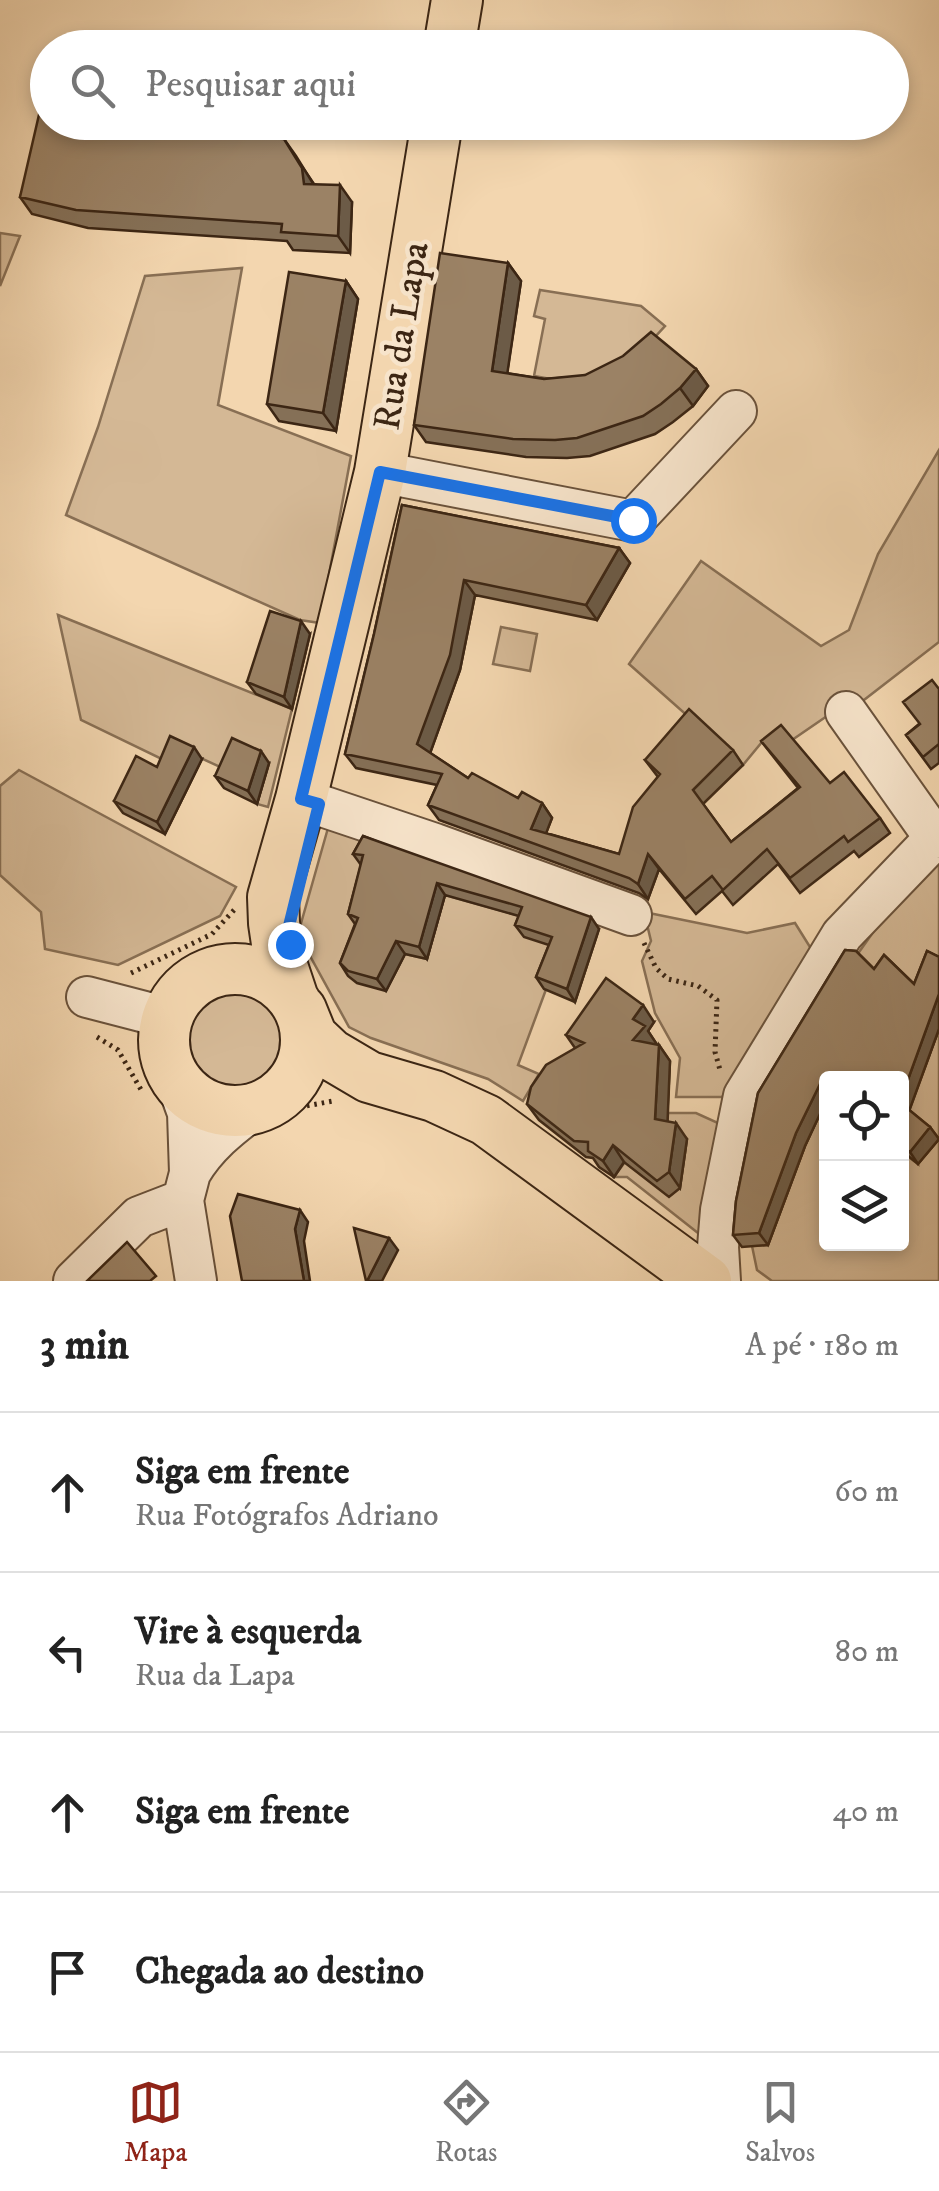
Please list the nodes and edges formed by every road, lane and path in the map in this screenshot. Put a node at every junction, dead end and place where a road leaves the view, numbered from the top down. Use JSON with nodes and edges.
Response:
{"nodes":[{"id":1,"x":457,"y":0,"type":"edge"},
{"id":2,"x":453,"y":30,"type":"edge"},
{"id":3,"x":434,"y":140,"type":"edge"},
{"id":4,"x":736,"y":412,"type":"dead end"},
{"id":5,"x":380,"y":472,"type":"junction"},
{"id":6,"x":846,"y":712,"type":"dead end"},
{"id":7,"x":301,"y":799,"type":"junction"},
{"id":8,"x":937,"y":836,"type":"edge"},
{"id":9,"x":257,"y":897,"type":"junction"},
{"id":10,"x":631,"y":915,"type":"joint"},
{"id":11,"x":210,"y":973,"type":"junction"},
{"id":12,"x":122,"y":978,"type":"dead end"},
{"id":13,"x":296,"y":1003,"type":"junction"},
{"id":14,"x":86,"y":1014,"type":"joint"},
{"id":15,"x":168,"y":1018,"type":"junction"},
{"id":16,"x":352,"y":1089,"type":"junction"},
{"id":17,"x":162,"y":1090,"type":"junction"},
{"id":18,"x":744,"y":1096,"type":"junction"},
{"id":19,"x":267,"y":1109,"type":"junction"},
{"id":20,"x":187,"y":1186,"type":"junction"},
{"id":21,"x":74,"y":1281,"type":"edge"},
{"id":22,"x":196,"y":1281,"type":"edge"},
{"id":23,"x":706,"y":1281,"type":"edge"},
{"id":24,"x":720,"y":1281,"type":"edge"}],
"edges":[{"from":1,"to":2,"type":"main road"},
{"from":3,"to":5,"type":"main road","name":"Rua da Lapa"},
{"from":4,"to":5,"type":"street"},
{"from":5,"to":7,"type":"main road","name":"Rua da Lapa"},
{"from":6,"to":8,"type":"street"},
{"from":7,"to":9,"type":"main road","name":"Rua da Lapa"},
{"from":7,"to":10,"type":"street"},
{"from":8,"to":18,"type":"street"},
{"from":9,"to":11,"type":"main road","name":"Rua da Lapa"},
{"from":9,"to":12,"type":"path"},
{"from":9,"to":13,"type":"main road","name":"Rua da Lapa"},
{"from":10,"to":18,"type":"path"},
{"from":11,"to":13,"type":"main road"},
{"from":11,"to":15,"type":"main road"},
{"from":13,"to":16,"type":"main road"},
{"from":13,"to":19,"type":"main road"},
{"from":14,"to":15,"type":"street"},
{"from":14,"to":17,"type":"path"},
{"from":15,"to":17,"type":"main road"},
{"from":16,"to":19,"type":"path"},
{"from":16,"to":19,"type":"main road"},
{"from":16,"to":23,"type":"main road"},
{"from":17,"to":19,"type":"main road"},
{"from":17,"to":20,"type":"street"},
{"from":18,"to":24,"type":"street"},
{"from":19,"to":20,"type":"street"},
{"from":20,"to":21,"type":"street"},
{"from":20,"to":22,"type":"street"}]}
